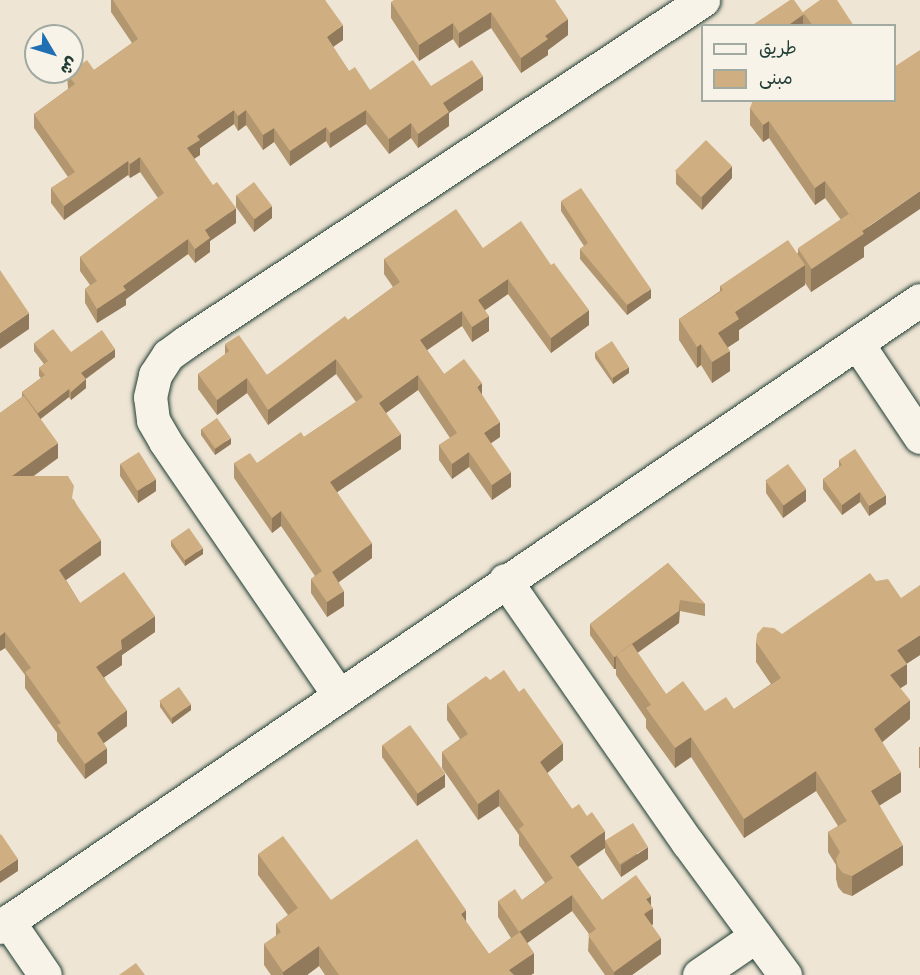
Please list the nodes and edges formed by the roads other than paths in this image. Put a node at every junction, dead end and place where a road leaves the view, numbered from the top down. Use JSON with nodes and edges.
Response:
{"nodes":[{"id":1,"x":703,"y":0,"type":"edge"},
{"id":2,"x":920,"y":300,"type":"edge"},
{"id":3,"x":857,"y":343,"type":"junction"},
{"id":4,"x":920,"y":436,"type":"edge"},
{"id":5,"x":505,"y":580,"type":"junction"},
{"id":6,"x":338,"y":694,"type":"junction"},
{"id":7,"x":4,"y":924,"type":"edge"},
{"id":8,"x":756,"y":936,"type":"junction"},
{"id":9,"x":45,"y":975,"type":"edge"},
{"id":10,"x":699,"y":975,"type":"edge"},
{"id":11,"x":785,"y":975,"type":"edge"}],
"edges":[{"from":1,"to":6,"type":"street"},
{"from":2,"to":3,"type":"street"},
{"from":3,"to":4,"type":"street"},
{"from":3,"to":5,"type":"street"},
{"from":5,"to":6,"type":"street"},
{"from":5,"to":8,"type":"street"},
{"from":6,"to":7,"type":"street"},
{"from":7,"to":9,"type":"street"},
{"from":8,"to":10,"type":"street"},
{"from":8,"to":11,"type":"street"}]}
